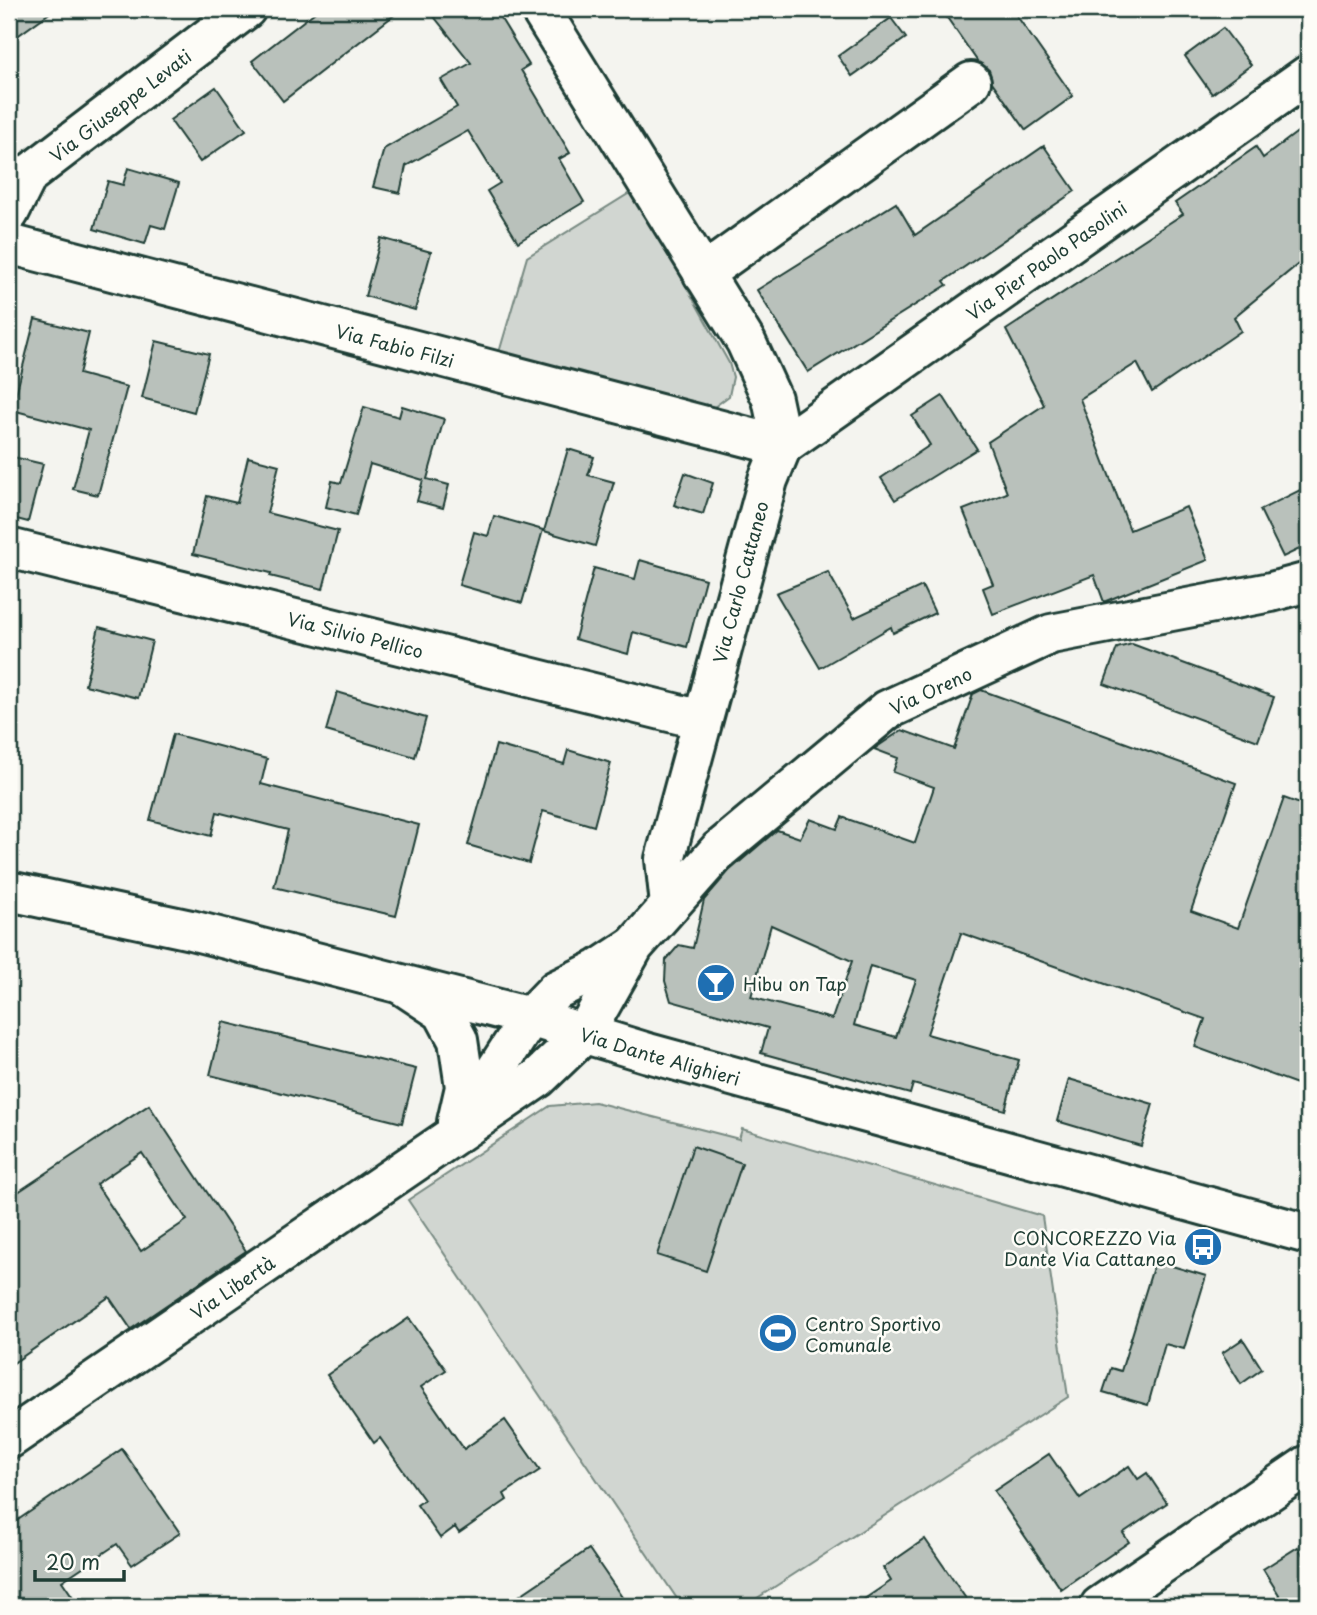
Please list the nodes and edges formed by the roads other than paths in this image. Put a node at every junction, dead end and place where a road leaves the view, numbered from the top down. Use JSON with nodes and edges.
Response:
{"nodes":[{"id":1,"x":246,"y":9,"type":"edge"},
{"id":2,"x":540,"y":9,"type":"edge"},
{"id":3,"x":1308,"y":75,"type":"edge"},
{"id":4,"x":971,"y":82,"type":"dead end"},
{"id":5,"x":9,"y":213,"type":"edge"},
{"id":6,"x":9,"y":244,"type":"edge"},
{"id":7,"x":703,"y":274,"type":"junction"},
{"id":8,"x":782,"y":446,"type":"junction"},
{"id":9,"x":9,"y":548,"type":"edge"},
{"id":10,"x":1308,"y":582,"type":"edge"},
{"id":11,"x":702,"y":720,"type":"junction"},
{"id":12,"x":9,"y":891,"type":"edge"},
{"id":13,"x":670,"y":905,"type":"junction"},
{"id":14,"x":634,"y":946,"type":"junction"},
{"id":15,"x":400,"y":984,"type":"junction"},
{"id":16,"x":530,"y":1017,"type":"junction"},
{"id":17,"x":585,"y":1033,"type":"junction"},
{"id":18,"x":454,"y":1135,"type":"junction"},
{"id":19,"x":1300,"y":1235,"type":"edge"},
{"id":20,"x":9,"y":1439,"type":"edge"},
{"id":21,"x":1308,"y":1465,"type":"edge"},
{"id":22,"x":1100,"y":1606,"type":"edge"}],
"edges":[{"from":1,"to":5,"type":"street","name":"Via Giuseppe Levati"},
{"from":2,"to":7,"type":"street"},
{"from":3,"to":8,"type":"street","name":"Via Pier Paolo Pasolini"},
{"from":4,"to":7,"type":"street"},
{"from":6,"to":8,"type":"street","name":"Via Fabio Filzi"},
{"from":7,"to":8,"type":"street"},
{"from":8,"to":11,"type":"street","name":"Via Carlo Cattaneo"},
{"from":9,"to":11,"type":"street","name":"Via Silvio Pellico"},
{"from":10,"to":13,"type":"street","name":"Via Oreno"},
{"from":11,"to":13,"type":"street","name":"Via Carlo Cattaneo"},
{"from":12,"to":15,"type":"street","name":"Via Dante Alighieri"},
{"from":13,"to":14,"type":"street","name":"Via Oreno"},
{"from":14,"to":16,"type":"street","name":"Via Oreno"},
{"from":14,"to":17,"type":"street","name":"Via Oreno"},
{"from":15,"to":16,"type":"street","name":"Via Dante Alighieri"},
{"from":15,"to":18,"type":"street"},
{"from":16,"to":17,"type":"street","name":"Via Dante Alighieri"},
{"from":16,"to":18,"type":"street","name":"Via Libertà"},
{"from":17,"to":18,"type":"street","name":"Via Libertà"},
{"from":17,"to":19,"type":"street","name":"Via Dante Alighieri"},
{"from":18,"to":20,"type":"street","name":"Via Libertà"},
{"from":21,"to":22,"type":"street"}]}
